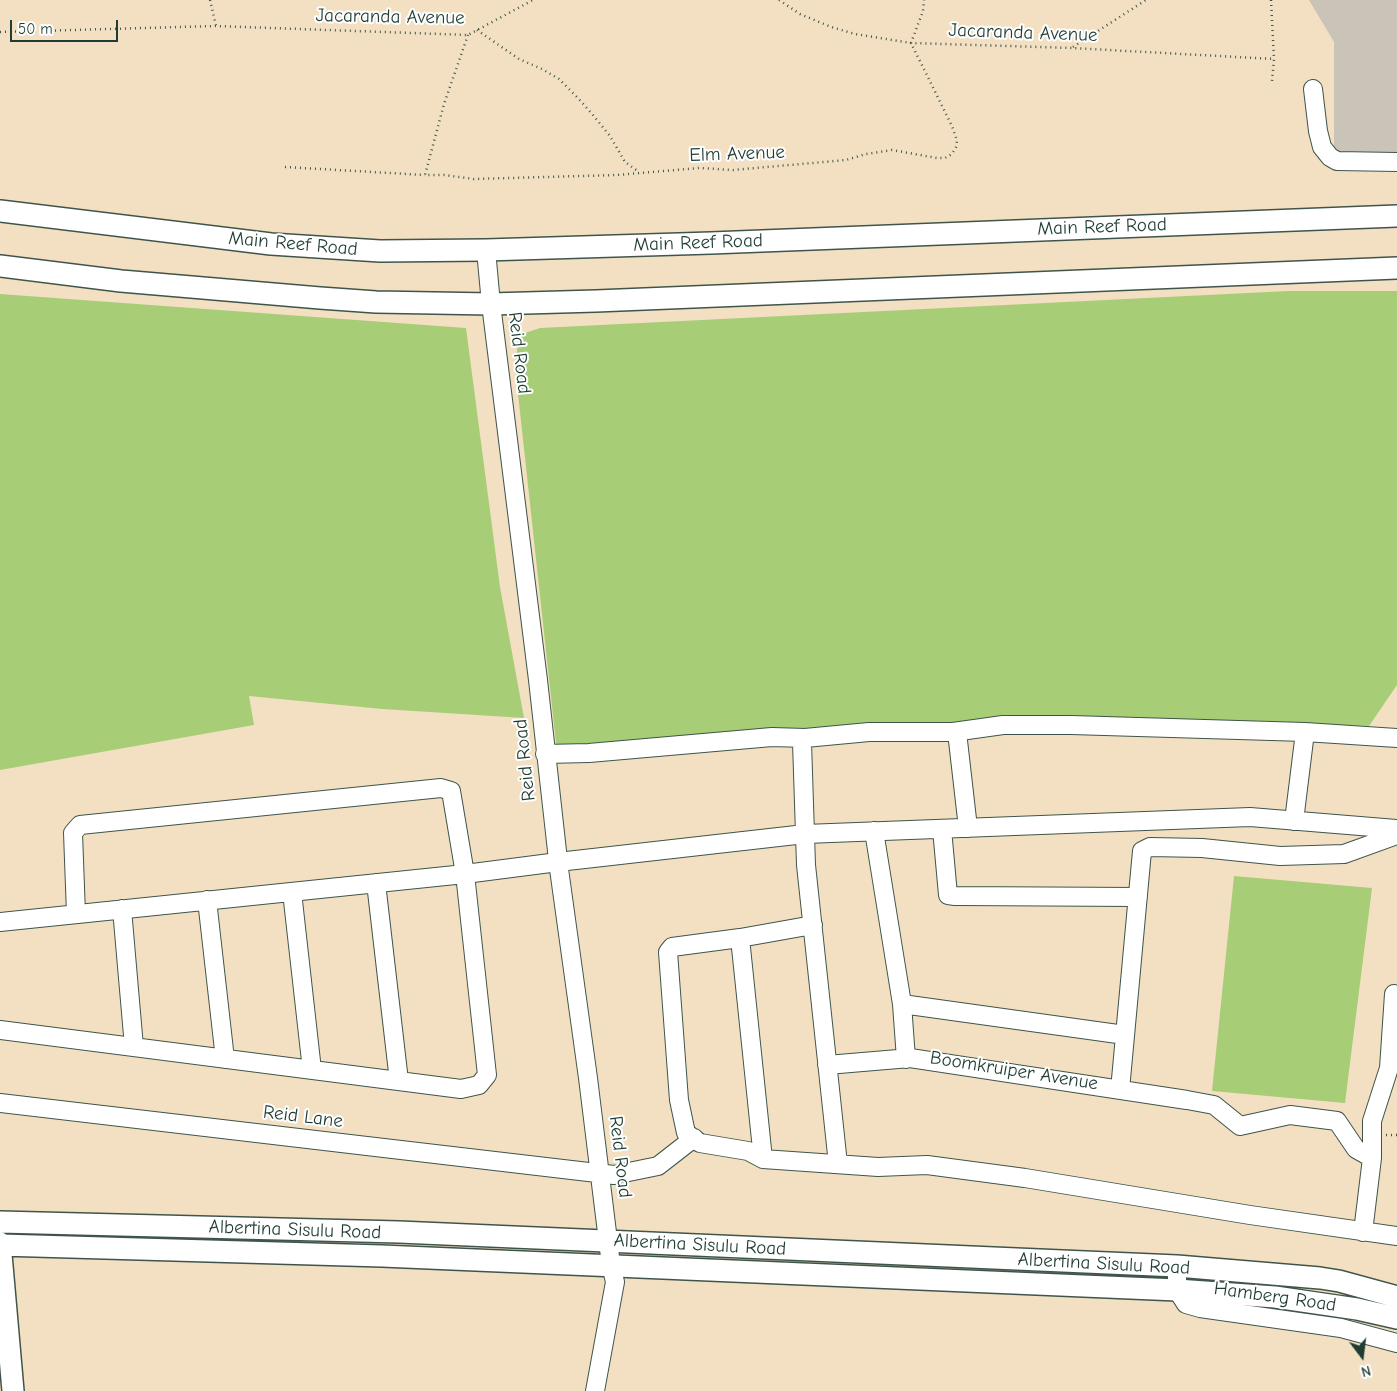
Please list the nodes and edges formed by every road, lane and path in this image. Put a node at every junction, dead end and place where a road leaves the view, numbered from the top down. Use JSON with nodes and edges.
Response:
{"nodes":[{"id":1,"x":210,"y":0,"type":"edge"},
{"id":2,"x":533,"y":0,"type":"edge"},
{"id":3,"x":779,"y":0,"type":"edge"},
{"id":4,"x":924,"y":0,"type":"edge"},
{"id":5,"x":1146,"y":0,"type":"edge"},
{"id":6,"x":1271,"y":0,"type":"edge"},
{"id":7,"x":216,"y":26,"type":"junction"},
{"id":8,"x":477,"y":30,"type":"junction"},
{"id":9,"x":0,"y":32,"type":"edge"},
{"id":10,"x":468,"y":35,"type":"junction"},
{"id":11,"x":911,"y":43,"type":"junction"},
{"id":12,"x":1072,"y":48,"type":"junction"},
{"id":13,"x":1274,"y":59,"type":"junction"},
{"id":14,"x":1272,"y":81,"type":"dead end"},
{"id":15,"x":1313,"y":90,"type":"dead end"},
{"id":16,"x":1397,"y":162,"type":"edge"},
{"id":17,"x":285,"y":167,"type":"dead end"},
{"id":18,"x":640,"y":173,"type":"junction"},
{"id":19,"x":425,"y":175,"type":"junction"},
{"id":20,"x":0,"y":211,"type":"edge"},
{"id":21,"x":1397,"y":216,"type":"edge"},
{"id":22,"x":486,"y":250,"type":"junction"},
{"id":23,"x":0,"y":266,"type":"edge"},
{"id":24,"x":1397,"y":268,"type":"edge"},
{"id":25,"x":491,"y":304,"type":"junction"},
{"id":26,"x":957,"y":732,"type":"junction"},
{"id":27,"x":1305,"y":732,"type":"junction"},
{"id":28,"x":1397,"y":738,"type":"edge"},
{"id":29,"x":802,"y":742,"type":"dead end"},
{"id":30,"x":546,"y":754,"type":"junction"},
{"id":31,"x":1294,"y":821,"type":"junction"},
{"id":32,"x":968,"y":828,"type":"junction"},
{"id":33,"x":942,"y":829,"type":"junction"},
{"id":34,"x":1397,"y":829,"type":"edge"},
{"id":35,"x":874,"y":831,"type":"junction"},
{"id":36,"x":805,"y":834,"type":"junction"},
{"id":37,"x":1397,"y":835,"type":"edge"},
{"id":38,"x":558,"y":862,"type":"junction"},
{"id":39,"x":465,"y":874,"type":"junction"},
{"id":40,"x":376,"y":883,"type":"junction"},
{"id":41,"x":292,"y":892,"type":"junction"},
{"id":42,"x":1138,"y":897,"type":"junction"},
{"id":43,"x":207,"y":900,"type":"junction"},
{"id":44,"x":122,"y":909,"type":"junction"},
{"id":45,"x":76,"y":914,"type":"junction"},
{"id":46,"x":0,"y":922,"type":"edge"},
{"id":47,"x":812,"y":925,"type":"junction"},
{"id":48,"x":740,"y":938,"type":"junction"},
{"id":49,"x":1394,"y":994,"type":"dead end"},
{"id":50,"x":902,"y":1004,"type":"junction"},
{"id":51,"x":0,"y":1030,"type":"edge"},
{"id":52,"x":1125,"y":1036,"type":"junction"},
{"id":53,"x":134,"y":1047,"type":"junction"},
{"id":54,"x":224,"y":1059,"type":"junction"},
{"id":55,"x":906,"y":1059,"type":"junction"},
{"id":56,"x":827,"y":1065,"type":"junction"},
{"id":57,"x":312,"y":1070,"type":"junction"},
{"id":58,"x":400,"y":1081,"type":"junction"},
{"id":59,"x":1120,"y":1090,"type":"junction"},
{"id":60,"x":0,"y":1103,"type":"edge"},
{"id":61,"x":1372,"y":1135,"type":"junction"},
{"id":62,"x":1397,"y":1135,"type":"edge"},
{"id":63,"x":694,"y":1138,"type":"junction"},
{"id":64,"x":1372,"y":1158,"type":"junction"},
{"id":65,"x":763,"y":1159,"type":"junction"},
{"id":66,"x":838,"y":1164,"type":"junction"},
{"id":67,"x":601,"y":1174,"type":"junction"},
{"id":68,"x":0,"y":1222,"type":"edge"},
{"id":69,"x":1363,"y":1232,"type":"junction"},
{"id":70,"x":1397,"y":1236,"type":"edge"},
{"id":71,"x":609,"y":1241,"type":"junction"},
{"id":72,"x":0,"y":1245,"type":"edge"},
{"id":73,"x":611,"y":1266,"type":"junction"},
{"id":74,"x":1177,"y":1266,"type":"junction"},
{"id":75,"x":1177,"y":1290,"type":"junction"},
{"id":76,"x":1397,"y":1297,"type":"edge"},
{"id":77,"x":1397,"y":1318,"type":"edge"},
{"id":78,"x":1397,"y":1343,"type":"edge"},
{"id":79,"x":13,"y":1391,"type":"edge"},
{"id":80,"x":595,"y":1391,"type":"edge"}],
"edges":[{"from":1,"to":7,"type":"path"},
{"from":2,"to":8,"type":"path","name":"Jacaranda Avenue"},
{"from":3,"to":11,"type":"path","name":"Jacaranda Avenue"},
{"from":4,"to":11,"type":"path"},
{"from":5,"to":12,"type":"path"},
{"from":6,"to":13,"type":"path"},
{"from":7,"to":9,"type":"path","name":"Jacaranda Avenue"},
{"from":7,"to":10,"type":"path","name":"Jacaranda Avenue"},
{"from":8,"to":10,"type":"path","name":"Jacaranda Avenue"},
{"from":8,"to":18,"type":"path"},
{"from":10,"to":19,"type":"path"},
{"from":11,"to":12,"type":"path","name":"Jacaranda Avenue"},
{"from":11,"to":18,"type":"path","name":"Elm Avenue"},
{"from":12,"to":13,"type":"path","name":"Jacaranda Avenue"},
{"from":13,"to":14,"type":"path"},
{"from":15,"to":16,"type":"street"},
{"from":17,"to":19,"type":"path","name":"Elm Avenue"},
{"from":18,"to":19,"type":"path","name":"Elm Avenue"},
{"from":20,"to":22,"type":"main road","name":"Main Reef Road"},
{"from":21,"to":22,"type":"main road","name":"Main Reef Road"},
{"from":22,"to":25,"type":"street","name":"Reid Road"},
{"from":23,"to":25,"type":"main road"},
{"from":24,"to":25,"type":"main road"},
{"from":25,"to":30,"type":"street","name":"Reid Road"},
{"from":26,"to":27,"type":"street"},
{"from":26,"to":30,"type":"street"},
{"from":26,"to":32,"type":"street"},
{"from":27,"to":28,"type":"street"},
{"from":27,"to":31,"type":"street"},
{"from":29,"to":36,"type":"street"},
{"from":30,"to":38,"type":"street","name":"Reid Road"},
{"from":31,"to":32,"type":"street"},
{"from":31,"to":34,"type":"street"},
{"from":32,"to":33,"type":"street"},
{"from":33,"to":35,"type":"street"},
{"from":33,"to":42,"type":"street"},
{"from":35,"to":36,"type":"street"},
{"from":35,"to":50,"type":"street"},
{"from":36,"to":38,"type":"street"},
{"from":36,"to":47,"type":"street"},
{"from":37,"to":42,"type":"street"},
{"from":38,"to":39,"type":"street"},
{"from":38,"to":67,"type":"street","name":"Reid Road"},
{"from":39,"to":40,"type":"street"},
{"from":39,"to":45,"type":"street"},
{"from":39,"to":58,"type":"street"},
{"from":40,"to":41,"type":"street"},
{"from":40,"to":58,"type":"street"},
{"from":41,"to":43,"type":"street"},
{"from":41,"to":57,"type":"street"},
{"from":42,"to":52,"type":"street"},
{"from":43,"to":44,"type":"street"},
{"from":43,"to":54,"type":"street"},
{"from":44,"to":45,"type":"street"},
{"from":44,"to":53,"type":"street"},
{"from":45,"to":46,"type":"street"},
{"from":47,"to":48,"type":"street"},
{"from":47,"to":56,"type":"street"},
{"from":48,"to":63,"type":"street"},
{"from":48,"to":65,"type":"street"},
{"from":49,"to":61,"type":"street"},
{"from":50,"to":52,"type":"street"},
{"from":50,"to":55,"type":"street"},
{"from":51,"to":53,"type":"street"},
{"from":52,"to":59,"type":"street"},
{"from":53,"to":54,"type":"street"},
{"from":54,"to":57,"type":"street"},
{"from":55,"to":56,"type":"street"},
{"from":55,"to":59,"type":"street"},
{"from":56,"to":66,"type":"street"},
{"from":57,"to":58,"type":"street"},
{"from":59,"to":64,"type":"street"},
{"from":60,"to":67,"type":"street","name":"Reid Lane"},
{"from":61,"to":62,"type":"path"},
{"from":61,"to":64,"type":"street"},
{"from":63,"to":65,"type":"street"},
{"from":63,"to":67,"type":"street","name":"Reid Lane"},
{"from":64,"to":69,"type":"street"},
{"from":65,"to":66,"type":"street"},
{"from":66,"to":69,"type":"street"},
{"from":67,"to":71,"type":"street","name":"Reid Road"},
{"from":68,"to":71,"type":"main road","name":"Albertina Sisulu Road"},
{"from":69,"to":70,"type":"street"},
{"from":71,"to":73,"type":"street","name":"Reid Road"},
{"from":71,"to":74,"type":"main road","name":"Albertina Sisulu Road"},
{"from":72,"to":73,"type":"main road","name":"Albertina Sisulu Road"},
{"from":72,"to":79,"type":"main road"},
{"from":73,"to":75,"type":"main road","name":"Albertina Sisulu Road"},
{"from":73,"to":80,"type":"street","name":"Reid Road"},
{"from":74,"to":75,"type":"street"},
{"from":74,"to":76,"type":"main road","name":"Albertina Sisulu Road"},
{"from":75,"to":77,"type":"main road","name":"Albertina Sisulu Road"},
{"from":75,"to":78,"type":"street","name":"Hamberg Road"}]}
